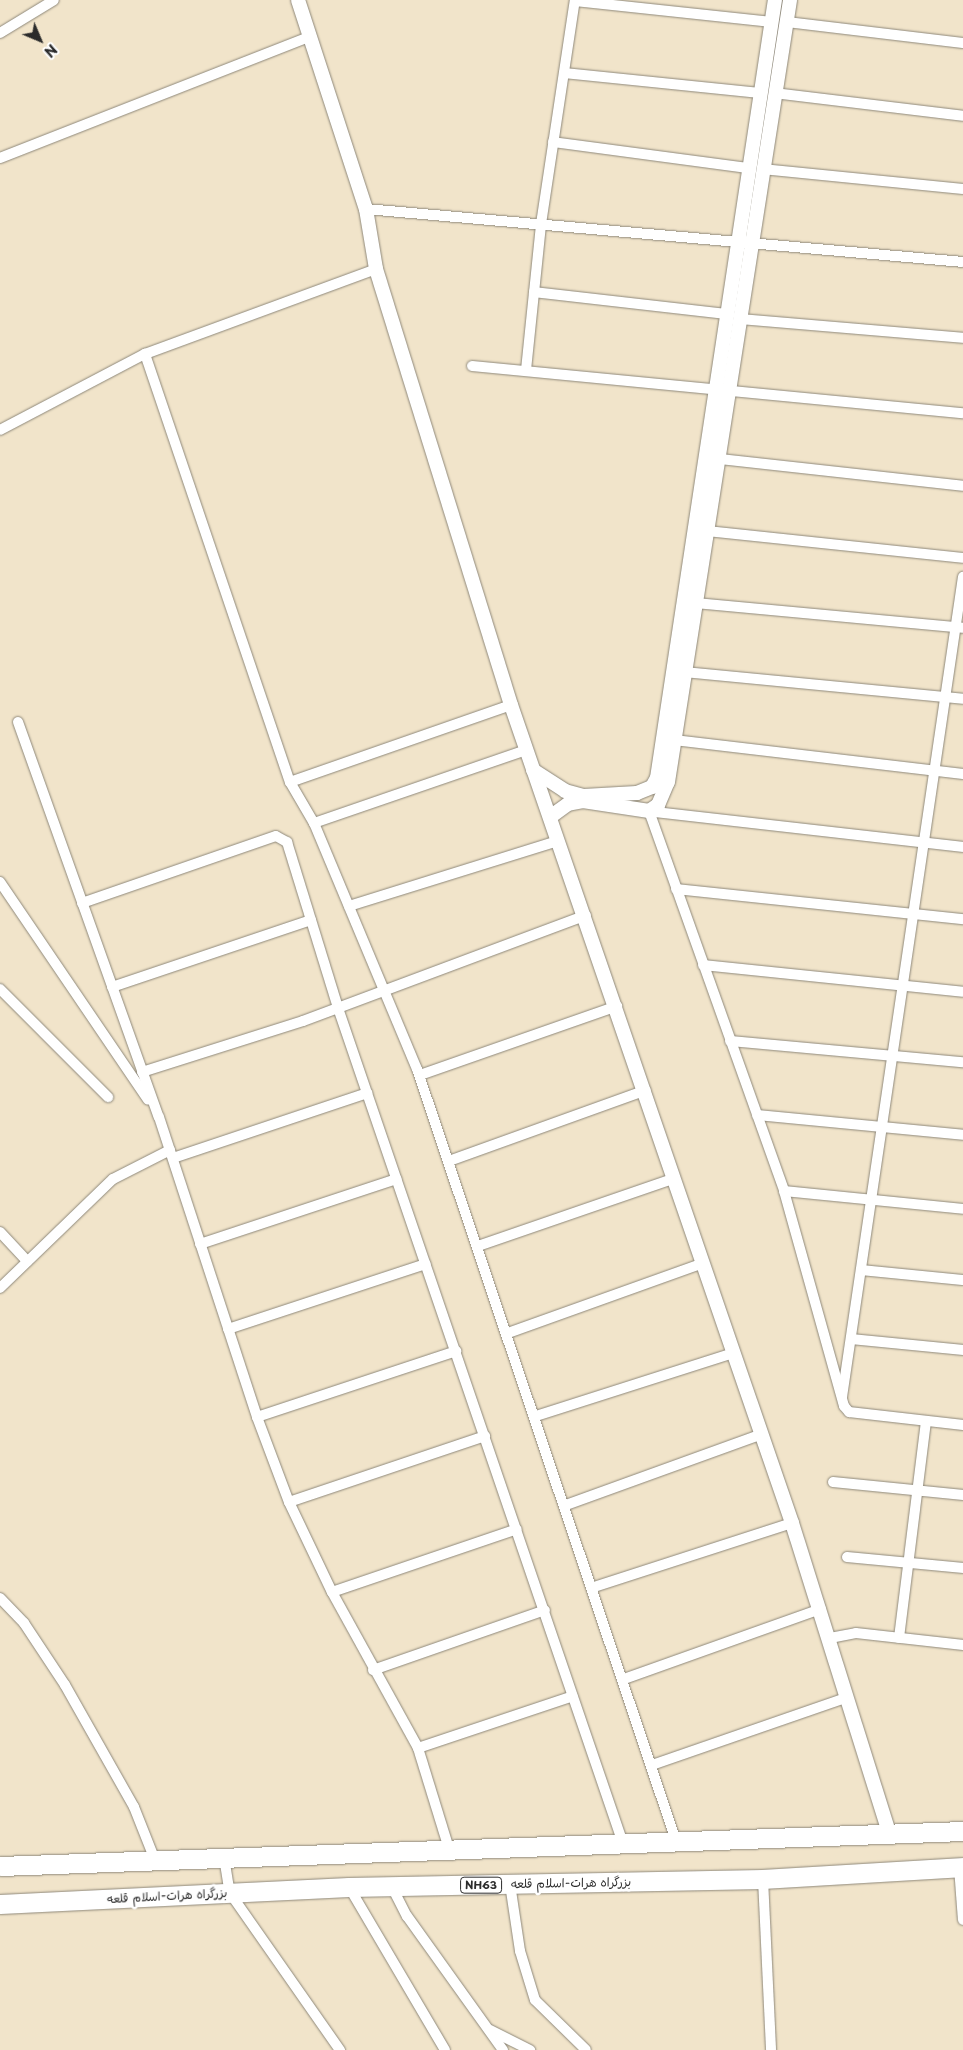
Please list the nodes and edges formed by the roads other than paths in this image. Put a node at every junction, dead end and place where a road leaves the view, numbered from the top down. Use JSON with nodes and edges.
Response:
{"nodes":[{"id":1,"x":54,"y":0,"type":"edge"},
{"id":2,"x":298,"y":0,"type":"edge"},
{"id":3,"x":575,"y":0,"type":"edge"},
{"id":4,"x":775,"y":0,"type":"edge"},
{"id":5,"x":790,"y":0,"type":"edge"},
{"id":6,"x":772,"y":22,"type":"junction"},
{"id":7,"x":787,"y":22,"type":"junction"},
{"id":8,"x":0,"y":33,"type":"edge"},
{"id":9,"x":309,"y":37,"type":"junction"},
{"id":10,"x":963,"y":43,"type":"edge"},
{"id":11,"x":564,"y":73,"type":"junction"},
{"id":12,"x":767,"y":93,"type":"junction"},
{"id":13,"x":963,"y":116,"type":"edge"},
{"id":14,"x":553,"y":142,"type":"junction"},
{"id":15,"x":0,"y":158,"type":"edge"},
{"id":16,"x":755,"y":169,"type":"junction"},
{"id":17,"x":963,"y":189,"type":"edge"},
{"id":18,"x":366,"y":209,"type":"junction"},
{"id":19,"x":541,"y":224,"type":"junction"},
{"id":20,"x":736,"y":240,"type":"junction"},
{"id":21,"x":751,"y":242,"type":"junction"},
{"id":22,"x":963,"y":262,"type":"edge"},
{"id":23,"x":376,"y":269,"type":"junction"},
{"id":24,"x":534,"y":292,"type":"junction"},
{"id":25,"x":733,"y":316,"type":"junction"},
{"id":26,"x":963,"y":338,"type":"edge"},
{"id":27,"x":145,"y":354,"type":"junction"},
{"id":28,"x":472,"y":366,"type":"dead end"},
{"id":29,"x":526,"y":370,"type":"junction"},
{"id":30,"x":722,"y":390,"type":"junction"},
{"id":31,"x":963,"y":413,"type":"edge"},
{"id":32,"x":0,"y":430,"type":"edge"},
{"id":33,"x":720,"y":459,"type":"junction"},
{"id":34,"x":963,"y":486,"type":"edge"},
{"id":35,"x":707,"y":531,"type":"junction"},
{"id":36,"x":963,"y":558,"type":"edge"},
{"id":37,"x":963,"y":576,"type":"edge"},
{"id":38,"x":695,"y":603,"type":"junction"},
{"id":39,"x":959,"y":628,"type":"edge"},
{"id":40,"x":684,"y":672,"type":"junction"},
{"id":41,"x":944,"y":696,"type":"junction"},
{"id":42,"x":963,"y":699,"type":"edge"},
{"id":43,"x":510,"y":705,"type":"junction"},
{"id":44,"x":18,"y":722,"type":"dead end"},
{"id":45,"x":674,"y":740,"type":"junction"},
{"id":46,"x":526,"y":750,"type":"junction"},
{"id":47,"x":534,"y":770,"type":"junction"},
{"id":48,"x":933,"y":771,"type":"junction"},
{"id":49,"x":963,"y":774,"type":"edge"},
{"id":50,"x":290,"y":782,"type":"junction"},
{"id":51,"x":650,"y":811,"type":"junction"},
{"id":52,"x":550,"y":817,"type":"junction"},
{"id":53,"x":314,"y":823,"type":"junction"},
{"id":54,"x":558,"y":841,"type":"junction"},
{"id":55,"x":922,"y":843,"type":"junction"},
{"id":56,"x":963,"y":847,"type":"edge"},
{"id":57,"x":0,"y":882,"type":"edge"},
{"id":58,"x":676,"y":889,"type":"junction"},
{"id":59,"x":82,"y":903,"type":"junction"},
{"id":60,"x":349,"y":906,"type":"junction"},
{"id":61,"x":912,"y":914,"type":"junction"},
{"id":62,"x":586,"y":915,"type":"junction"},
{"id":63,"x":963,"y":919,"type":"edge"},
{"id":64,"x":311,"y":920,"type":"junction"},
{"id":65,"x":703,"y":965,"type":"junction"},
{"id":66,"x":902,"y":985,"type":"junction"},
{"id":67,"x":112,"y":987,"type":"junction"},
{"id":68,"x":0,"y":989,"type":"edge"},
{"id":69,"x":385,"y":992,"type":"junction"},
{"id":70,"x":963,"y":992,"type":"edge"},
{"id":71,"x":617,"y":1006,"type":"junction"},
{"id":72,"x":338,"y":1008,"type":"junction"},
{"id":73,"x":730,"y":1041,"type":"junction"},
{"id":74,"x":892,"y":1055,"type":"junction"},
{"id":75,"x":963,"y":1062,"type":"edge"},
{"id":76,"x":142,"y":1072,"type":"junction"},
{"id":77,"x":420,"y":1075,"type":"junction"},
{"id":78,"x":646,"y":1090,"type":"junction"},
{"id":79,"x":367,"y":1093,"type":"junction"},
{"id":80,"x":108,"y":1097,"type":"dead end"},
{"id":81,"x":757,"y":1115,"type":"junction"},
{"id":82,"x":159,"y":1117,"type":"junction"},
{"id":83,"x":882,"y":1126,"type":"junction"},
{"id":84,"x":963,"y":1135,"type":"edge"},
{"id":85,"x":171,"y":1154,"type":"junction"},
{"id":86,"x":449,"y":1161,"type":"junction"},
{"id":87,"x":675,"y":1178,"type":"junction"},
{"id":88,"x":397,"y":1179,"type":"junction"},
{"id":89,"x":784,"y":1190,"type":"junction"},
{"id":90,"x":871,"y":1199,"type":"junction"},
{"id":91,"x":963,"y":1209,"type":"edge"},
{"id":92,"x":0,"y":1232,"type":"edge"},
{"id":93,"x":200,"y":1244,"type":"junction"},
{"id":94,"x":478,"y":1246,"type":"junction"},
{"id":95,"x":27,"y":1261,"type":"junction"},
{"id":96,"x":704,"y":1262,"type":"junction"},
{"id":97,"x":426,"y":1264,"type":"junction"},
{"id":98,"x":861,"y":1270,"type":"junction"},
{"id":99,"x":963,"y":1280,"type":"edge"},
{"id":100,"x":0,"y":1288,"type":"edge"},
{"id":101,"x":228,"y":1329,"type":"junction"},
{"id":102,"x":508,"y":1334,"type":"junction"},
{"id":103,"x":851,"y":1339,"type":"junction"},
{"id":104,"x":963,"y":1350,"type":"edge"},
{"id":105,"x":456,"y":1351,"type":"junction"},
{"id":106,"x":734,"y":1353,"type":"junction"},
{"id":107,"x":842,"y":1401,"type":"junction"},
{"id":108,"x":536,"y":1416,"type":"junction"},
{"id":109,"x":257,"y":1417,"type":"junction"},
{"id":110,"x":926,"y":1422,"type":"junction"},
{"id":111,"x":963,"y":1425,"type":"edge"},
{"id":112,"x":762,"y":1434,"type":"junction"},
{"id":113,"x":485,"y":1436,"type":"junction"},
{"id":114,"x":833,"y":1482,"type":"dead end"},
{"id":115,"x":917,"y":1491,"type":"junction"},
{"id":116,"x":963,"y":1495,"type":"edge"},
{"id":117,"x":289,"y":1502,"type":"junction"},
{"id":118,"x":566,"y":1505,"type":"junction"},
{"id":119,"x":792,"y":1523,"type":"junction"},
{"id":120,"x":517,"y":1529,"type":"junction"},
{"id":121,"x":847,"y":1557,"type":"dead end"},
{"id":122,"x":908,"y":1563,"type":"junction"},
{"id":123,"x":963,"y":1568,"type":"edge"},
{"id":124,"x":594,"y":1587,"type":"junction"},
{"id":125,"x":332,"y":1592,"type":"junction"},
{"id":126,"x":0,"y":1598,"type":"edge"},
{"id":127,"x":821,"y":1609,"type":"junction"},
{"id":128,"x":545,"y":1610,"type":"junction"},
{"id":129,"x":830,"y":1638,"type":"junction"},
{"id":130,"x":899,"y":1638,"type":"junction"},
{"id":131,"x":963,"y":1645,"type":"edge"},
{"id":132,"x":373,"y":1670,"type":"junction"},
{"id":133,"x":624,"y":1679,"type":"junction"},
{"id":134,"x":573,"y":1696,"type":"junction"},
{"id":135,"x":848,"y":1697,"type":"junction"},
{"id":136,"x":418,"y":1748,"type":"junction"},
{"id":137,"x":652,"y":1765,"type":"junction"},
{"id":138,"x":963,"y":1831,"type":"edge"},
{"id":139,"x":890,"y":1835,"type":"junction"},
{"id":140,"x":677,"y":1845,"type":"junction"},
{"id":141,"x":624,"y":1846,"type":"junction"},
{"id":142,"x":450,"y":1852,"type":"junction"},
{"id":143,"x":224,"y":1857,"type":"junction"},
{"id":144,"x":155,"y":1860,"type":"junction"},
{"id":145,"x":0,"y":1866,"type":"edge"},
{"id":146,"x":961,"y":1867,"type":"edge"},
{"id":147,"x":763,"y":1879,"type":"junction"},
{"id":148,"x":510,"y":1884,"type":"junction"},
{"id":149,"x":349,"y":1887,"type":"junction"},
{"id":150,"x":392,"y":1887,"type":"junction"},
{"id":151,"x":230,"y":1893,"type":"junction"},
{"id":152,"x":0,"y":1904,"type":"edge"},
{"id":153,"x":963,"y":1920,"type":"edge"},
{"id":154,"x":490,"y":2030,"type":"junction"},
{"id":155,"x":340,"y":2050,"type":"edge"},
{"id":156,"x":444,"y":2050,"type":"edge"},
{"id":157,"x":503,"y":2050,"type":"edge"},
{"id":158,"x":530,"y":2050,"type":"edge"},
{"id":159,"x":586,"y":2050,"type":"edge"},
{"id":160,"x":771,"y":2050,"type":"edge"}],
"edges":[{"from":1,"to":8,"type":"street"},
{"from":2,"to":9,"type":"street"},
{"from":3,"to":6,"type":"street"},
{"from":3,"to":11,"type":"street"},
{"from":4,"to":6,"type":"street"},
{"from":5,"to":7,"type":"street"},
{"from":6,"to":12,"type":"street"},
{"from":7,"to":10,"type":"street"},
{"from":7,"to":12,"type":"street"},
{"from":9,"to":15,"type":"street"},
{"from":9,"to":18,"type":"street"},
{"from":11,"to":12,"type":"street"},
{"from":11,"to":14,"type":"street"},
{"from":12,"to":13,"type":"street"},
{"from":12,"to":16,"type":"street"},
{"from":14,"to":16,"type":"street"},
{"from":14,"to":19,"type":"street"},
{"from":16,"to":17,"type":"street"},
{"from":16,"to":20,"type":"street"},
{"from":16,"to":21,"type":"street"},
{"from":18,"to":19,"type":"street"},
{"from":18,"to":23,"type":"street"},
{"from":19,"to":20,"type":"street"},
{"from":19,"to":24,"type":"street"},
{"from":20,"to":21,"type":"street"},
{"from":20,"to":25,"type":"street"},
{"from":21,"to":22,"type":"street"},
{"from":21,"to":25,"type":"street"},
{"from":23,"to":27,"type":"street"},
{"from":23,"to":43,"type":"street"},
{"from":24,"to":25,"type":"street"},
{"from":24,"to":29,"type":"street"},
{"from":25,"to":26,"type":"street"},
{"from":25,"to":30,"type":"street"},
{"from":27,"to":32,"type":"street"},
{"from":27,"to":50,"type":"street"},
{"from":28,"to":29,"type":"street"},
{"from":29,"to":30,"type":"street"},
{"from":30,"to":31,"type":"street"},
{"from":30,"to":33,"type":"street"},
{"from":30,"to":47,"type":"street"},
{"from":33,"to":34,"type":"street"},
{"from":33,"to":35,"type":"street"},
{"from":35,"to":36,"type":"street"},
{"from":35,"to":38,"type":"street"},
{"from":37,"to":39,"type":"street"},
{"from":38,"to":39,"type":"street"},
{"from":38,"to":40,"type":"street"},
{"from":39,"to":41,"type":"street"},
{"from":40,"to":41,"type":"street"},
{"from":40,"to":45,"type":"street"},
{"from":41,"to":42,"type":"street"},
{"from":41,"to":48,"type":"street"},
{"from":43,"to":46,"type":"street"},
{"from":43,"to":50,"type":"street"},
{"from":44,"to":59,"type":"street"},
{"from":45,"to":48,"type":"street"},
{"from":45,"to":51,"type":"street"},
{"from":46,"to":47,"type":"street"},
{"from":46,"to":53,"type":"street"},
{"from":47,"to":52,"type":"street"},
{"from":48,"to":49,"type":"street"},
{"from":48,"to":55,"type":"street"},
{"from":50,"to":53,"type":"street"},
{"from":51,"to":52,"type":"street"},
{"from":51,"to":55,"type":"street"},
{"from":51,"to":58,"type":"street"},
{"from":52,"to":54,"type":"street"},
{"from":53,"to":60,"type":"street"},
{"from":54,"to":60,"type":"street"},
{"from":54,"to":62,"type":"street"},
{"from":55,"to":56,"type":"street"},
{"from":55,"to":61,"type":"street"},
{"from":57,"to":82,"type":"street"},
{"from":58,"to":61,"type":"street"},
{"from":58,"to":65,"type":"street"},
{"from":59,"to":64,"type":"street"},
{"from":59,"to":67,"type":"street"},
{"from":60,"to":69,"type":"street"},
{"from":61,"to":63,"type":"street"},
{"from":61,"to":66,"type":"street"},
{"from":62,"to":69,"type":"street"},
{"from":62,"to":71,"type":"street"},
{"from":64,"to":67,"type":"street"},
{"from":64,"to":72,"type":"street"},
{"from":65,"to":66,"type":"street"},
{"from":65,"to":73,"type":"street"},
{"from":66,"to":70,"type":"street"},
{"from":66,"to":74,"type":"street"},
{"from":67,"to":76,"type":"street"},
{"from":68,"to":80,"type":"street"},
{"from":69,"to":72,"type":"street"},
{"from":69,"to":77,"type":"street"},
{"from":71,"to":77,"type":"street"},
{"from":71,"to":78,"type":"street"},
{"from":72,"to":76,"type":"street"},
{"from":72,"to":79,"type":"street"},
{"from":73,"to":74,"type":"street"},
{"from":73,"to":81,"type":"street"},
{"from":74,"to":75,"type":"street"},
{"from":74,"to":83,"type":"street"},
{"from":76,"to":82,"type":"street"},
{"from":77,"to":86,"type":"street"},
{"from":78,"to":86,"type":"street"},
{"from":78,"to":87,"type":"street"},
{"from":79,"to":85,"type":"street"},
{"from":79,"to":88,"type":"street"},
{"from":81,"to":83,"type":"street"},
{"from":81,"to":89,"type":"street"},
{"from":82,"to":85,"type":"street"},
{"from":83,"to":84,"type":"street"},
{"from":83,"to":90,"type":"street"},
{"from":85,"to":93,"type":"street"},
{"from":85,"to":95,"type":"street"},
{"from":86,"to":94,"type":"street"},
{"from":87,"to":94,"type":"street"},
{"from":87,"to":96,"type":"street"},
{"from":88,"to":93,"type":"street"},
{"from":88,"to":97,"type":"street"},
{"from":89,"to":90,"type":"street"},
{"from":89,"to":107,"type":"street"},
{"from":90,"to":91,"type":"street"},
{"from":90,"to":98,"type":"street"},
{"from":92,"to":95,"type":"street"},
{"from":93,"to":101,"type":"street"},
{"from":94,"to":102,"type":"street"},
{"from":95,"to":100,"type":"street"},
{"from":96,"to":102,"type":"street"},
{"from":96,"to":106,"type":"street"},
{"from":97,"to":101,"type":"street"},
{"from":97,"to":105,"type":"street"},
{"from":98,"to":99,"type":"street"},
{"from":98,"to":103,"type":"street"},
{"from":101,"to":109,"type":"street"},
{"from":102,"to":108,"type":"street"},
{"from":103,"to":104,"type":"street"},
{"from":103,"to":107,"type":"street"},
{"from":105,"to":109,"type":"street"},
{"from":105,"to":113,"type":"street"},
{"from":106,"to":108,"type":"street"},
{"from":106,"to":112,"type":"street"},
{"from":107,"to":110,"type":"street"},
{"from":108,"to":118,"type":"street"},
{"from":109,"to":117,"type":"street"},
{"from":110,"to":111,"type":"street"},
{"from":110,"to":115,"type":"street"},
{"from":112,"to":118,"type":"street"},
{"from":112,"to":119,"type":"street"},
{"from":113,"to":117,"type":"street"},
{"from":113,"to":120,"type":"street"},
{"from":114,"to":115,"type":"street"},
{"from":115,"to":116,"type":"street"},
{"from":115,"to":122,"type":"street"},
{"from":117,"to":125,"type":"street"},
{"from":118,"to":124,"type":"street"},
{"from":119,"to":124,"type":"street"},
{"from":119,"to":127,"type":"street"},
{"from":120,"to":125,"type":"street"},
{"from":120,"to":128,"type":"street"},
{"from":121,"to":122,"type":"street"},
{"from":122,"to":123,"type":"street"},
{"from":122,"to":130,"type":"street"},
{"from":124,"to":133,"type":"street"},
{"from":125,"to":132,"type":"street"},
{"from":126,"to":144,"type":"street"},
{"from":127,"to":129,"type":"street"},
{"from":127,"to":133,"type":"street"},
{"from":128,"to":132,"type":"street"},
{"from":128,"to":134,"type":"street"},
{"from":129,"to":130,"type":"street"},
{"from":129,"to":135,"type":"street"},
{"from":130,"to":131,"type":"street"},
{"from":132,"to":136,"type":"street"},
{"from":133,"to":137,"type":"street"},
{"from":134,"to":136,"type":"street"},
{"from":134,"to":141,"type":"street"},
{"from":135,"to":137,"type":"street"},
{"from":135,"to":139,"type":"street"},
{"from":136,"to":142,"type":"street"},
{"from":137,"to":140,"type":"street"},
{"from":138,"to":139,"type":"highway"},
{"from":139,"to":140,"type":"highway"},
{"from":140,"to":141,"type":"highway"},
{"from":141,"to":142,"type":"highway"},
{"from":142,"to":143,"type":"highway"},
{"from":143,"to":144,"type":"highway"},
{"from":143,"to":151,"type":"street"},
{"from":144,"to":145,"type":"highway"},
{"from":146,"to":147,"type":"highway","name":"بزرگراه هرات-اسلام قلعه","number":"NH63"},
{"from":146,"to":153,"type":"street"},
{"from":147,"to":148,"type":"highway","name":"بزرگراه هرات-اسلام قلعه","number":"NH63"},
{"from":147,"to":160,"type":"street"},
{"from":148,"to":150,"type":"highway","name":"بزرگراه هرات-اسلام قلعه","number":"NH63"},
{"from":148,"to":159,"type":"street"},
{"from":149,"to":150,"type":"highway","name":"بزرگراه هرات-اسلام قلعه","number":"NH63"},
{"from":149,"to":151,"type":"highway","name":"بزرگراه هرات-اسلام قلعه","number":"NH63"},
{"from":149,"to":156,"type":"street"},
{"from":150,"to":154,"type":"street"},
{"from":151,"to":152,"type":"highway","name":"بزرگراه هرات-اسلام قلعه","number":"NH63"},
{"from":151,"to":155,"type":"street"},
{"from":154,"to":157,"type":"street"},
{"from":154,"to":158,"type":"street"}]}
